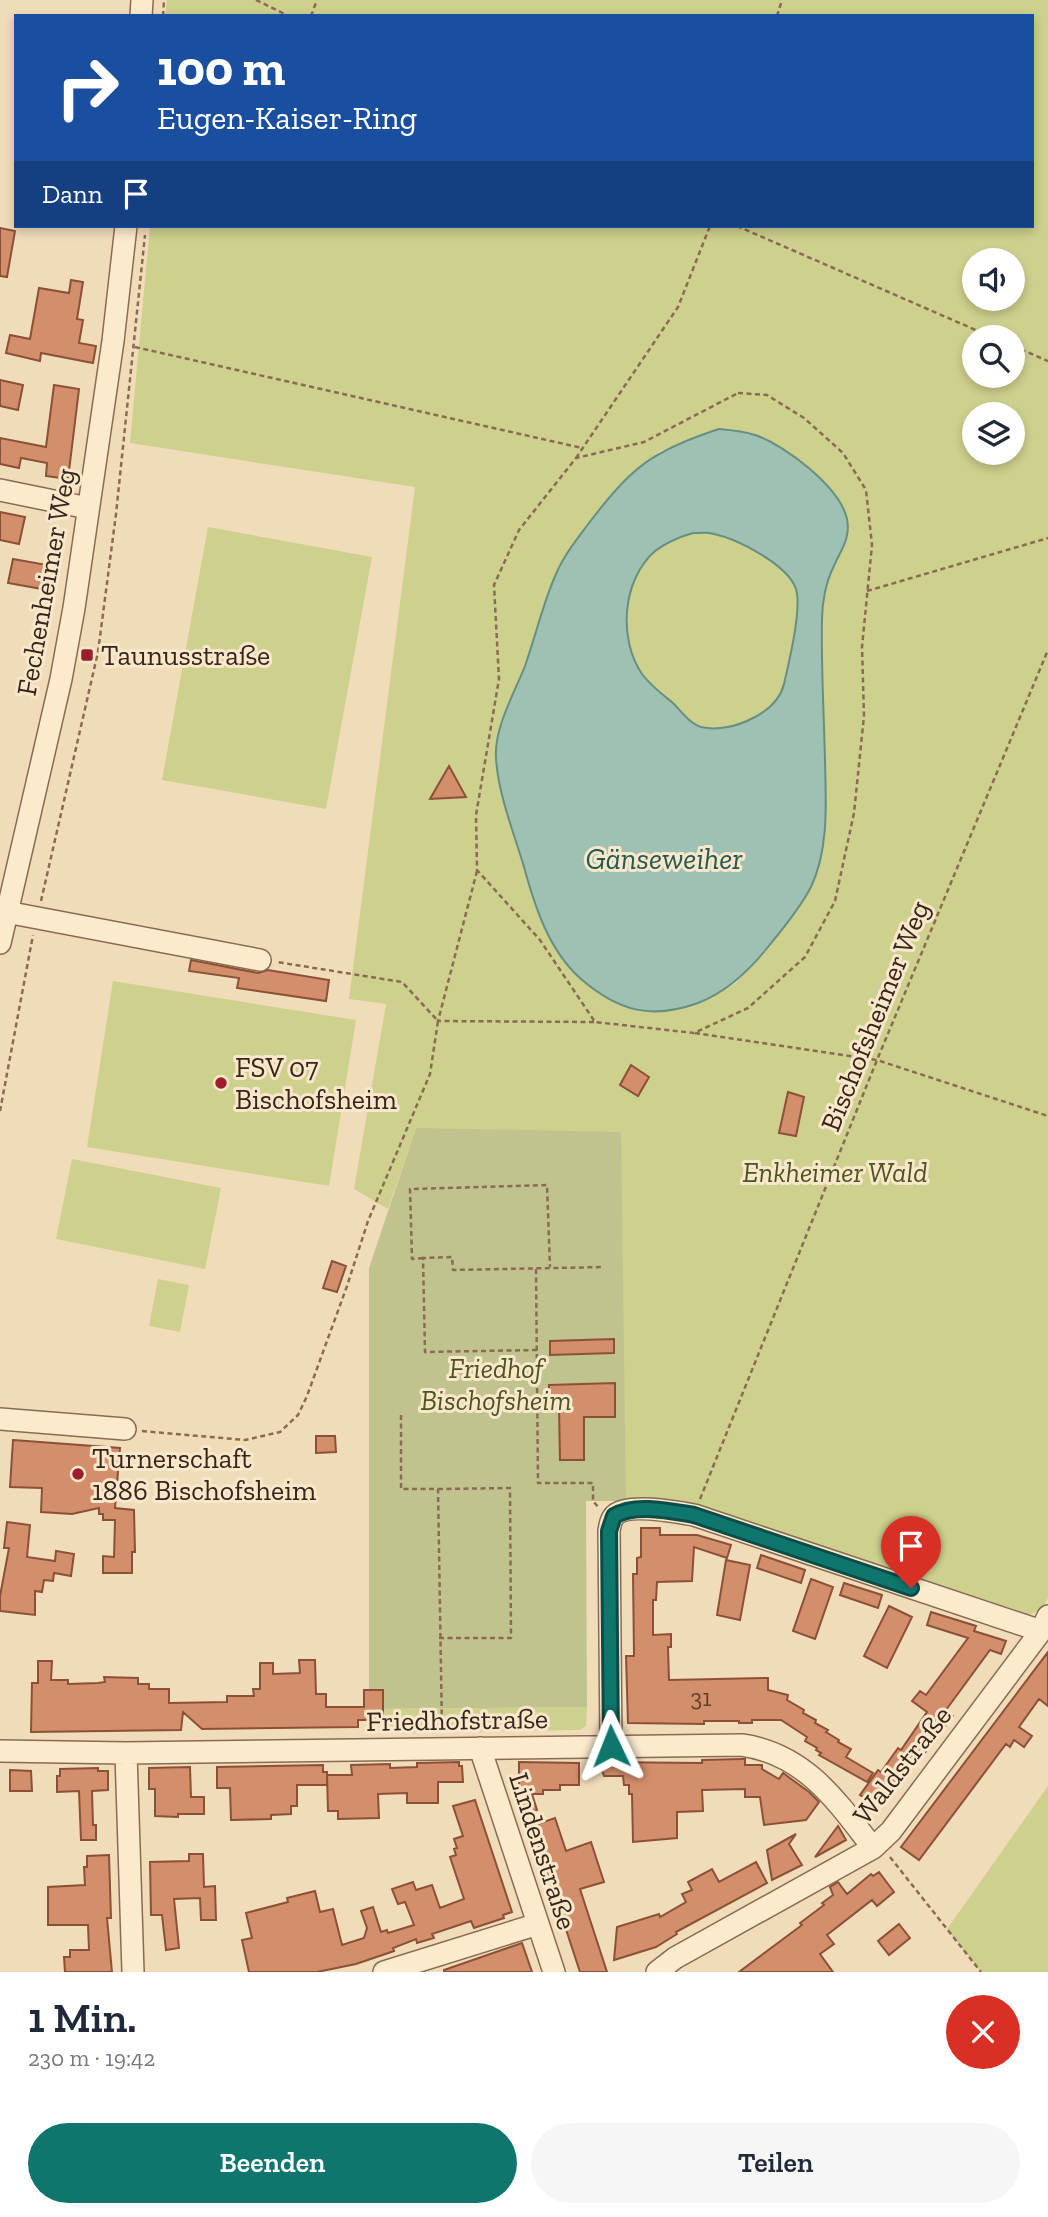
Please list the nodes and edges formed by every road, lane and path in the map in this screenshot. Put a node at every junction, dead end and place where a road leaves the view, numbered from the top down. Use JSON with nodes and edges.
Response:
{"nodes":[{"id":1,"x":256,"y":0,"type":"edge"},
{"id":2,"x":285,"y":14,"type":"edge"},
{"id":3,"x":126,"y":228,"type":"edge"},
{"id":4,"x":146,"y":228,"type":"edge"},
{"id":5,"x":709,"y":228,"type":"edge"},
{"id":6,"x":742,"y":228,"type":"edge"},
{"id":7,"x":964,"y":325,"type":"edge"},
{"id":8,"x":135,"y":347,"type":"junction"},
{"id":9,"x":1025,"y":351,"type":"edge"},
{"id":10,"x":1048,"y":362,"type":"edge"},
{"id":11,"x":582,"y":448,"type":"junction"},
{"id":12,"x":576,"y":458,"type":"junction"},
{"id":13,"x":0,"y":490,"type":"edge"},
{"id":14,"x":88,"y":508,"type":"junction"},
{"id":15,"x":1048,"y":538,"type":"edge"},
{"id":16,"x":867,"y":591,"type":"junction"},
{"id":17,"x":1048,"y":650,"type":"edge"},
{"id":18,"x":477,"y":870,"type":"junction"},
{"id":19,"x":6,"y":912,"type":"junction"},
{"id":20,"x":36,"y":919,"type":"junction"},
{"id":21,"x":0,"y":943,"type":"edge"},
{"id":22,"x":260,"y":960,"type":"joint"},
{"id":23,"x":438,"y":1020,"type":"junction"},
{"id":24,"x":595,"y":1022,"type":"junction"},
{"id":25,"x":694,"y":1033,"type":"junction"},
{"id":26,"x":877,"y":1060,"type":"junction"},
{"id":27,"x":0,"y":1111,"type":"edge"},
{"id":28,"x":1048,"y":1116,"type":"edge"},
{"id":29,"x":423,"y":1258,"type":"junction"},
{"id":30,"x":603,"y":1267,"type":"dead end"},
{"id":31,"x":550,"y":1268,"type":"junction"},
{"id":32,"x":536,"y":1269,"type":"junction"},
{"id":33,"x":537,"y":1350,"type":"junction"},
{"id":34,"x":401,"y":1415,"type":"dead end"},
{"id":35,"x":0,"y":1419,"type":"edge"},
{"id":36,"x":125,"y":1429,"type":"joint"},
{"id":37,"x":438,"y":1489,"type":"junction"},
{"id":38,"x":694,"y":1515,"type":"junction"},
{"id":39,"x":614,"y":1516,"type":"junction"},
{"id":40,"x":1044,"y":1623,"type":"edge"},
{"id":41,"x":439,"y":1638,"type":"junction"},
{"id":42,"x":611,"y":1746,"type":"junction"},
{"id":43,"x":443,"y":1747,"type":"junction"},
{"id":44,"x":480,"y":1748,"type":"junction"},
{"id":45,"x":0,"y":1751,"type":"edge"},
{"id":46,"x":126,"y":1753,"type":"junction"},
{"id":47,"x":873,"y":1848,"type":"junction"},
{"id":48,"x":538,"y":1924,"type":"junction"},
{"id":49,"x":133,"y":1972,"type":"edge"},
{"id":50,"x":384,"y":1972,"type":"edge"},
{"id":51,"x":554,"y":1972,"type":"edge"},
{"id":52,"x":657,"y":1972,"type":"edge"},
{"id":53,"x":981,"y":1972,"type":"edge"}],
"edges":[{"from":1,"to":2,"type":"path"},
{"from":3,"to":14,"type":"street","name":"Fechenheimer Weg"},
{"from":4,"to":8,"type":"path"},
{"from":5,"to":11,"type":"path"},
{"from":6,"to":7,"type":"path"},
{"from":8,"to":11,"type":"path"},
{"from":8,"to":20,"type":"path"},
{"from":9,"to":10,"type":"path"},
{"from":11,"to":12,"type":"path"},
{"from":12,"to":16,"type":"path"},
{"from":12,"to":18,"type":"path"},
{"from":13,"to":14,"type":"street"},
{"from":14,"to":19,"type":"street","name":"Fechenheimer Weg"},
{"from":15,"to":16,"type":"path"},
{"from":16,"to":25,"type":"path"},
{"from":17,"to":26,"type":"path","name":"Bischofsheimer Weg"},
{"from":18,"to":23,"type":"path"},
{"from":18,"to":24,"type":"path"},
{"from":19,"to":20,"type":"street"},
{"from":19,"to":21,"type":"street","name":"Fechenheimer Weg"},
{"from":20,"to":22,"type":"street"},
{"from":20,"to":27,"type":"path"},
{"from":22,"to":23,"type":"path"},
{"from":23,"to":24,"type":"path"},
{"from":23,"to":36,"type":"path"},
{"from":24,"to":25,"type":"path"},
{"from":25,"to":26,"type":"path"},
{"from":26,"to":28,"type":"path"},
{"from":26,"to":38,"type":"path","name":"Bischofsheimer Weg"},
{"from":29,"to":31,"type":"path"},
{"from":29,"to":32,"type":"path"},
{"from":29,"to":33,"type":"path"},
{"from":30,"to":31,"type":"path"},
{"from":31,"to":32,"type":"path"},
{"from":32,"to":33,"type":"path"},
{"from":33,"to":39,"type":"path"},
{"from":34,"to":37,"type":"path"},
{"from":35,"to":36,"type":"street"},
{"from":37,"to":41,"type":"path"},
{"from":37,"to":41,"type":"path"},
{"from":38,"to":39,"type":"street"},
{"from":38,"to":40,"type":"street"},
{"from":39,"to":42,"type":"street"},
{"from":40,"to":47,"type":"street","name":"Waldstraße"},
{"from":41,"to":43,"type":"path"},
{"from":42,"to":44,"type":"street","name":"Friedhofstraße"},
{"from":42,"to":47,"type":"street","name":"Friedhofstraße"},
{"from":43,"to":44,"type":"street","name":"Friedhofstraße"},
{"from":43,"to":46,"type":"street","name":"Friedhofstraße"},
{"from":44,"to":48,"type":"street","name":"Lindenstraße"},
{"from":45,"to":46,"type":"street","name":"Friedhofstraße"},
{"from":46,"to":49,"type":"street"},
{"from":47,"to":52,"type":"street","name":"Waldstraße"},
{"from":47,"to":53,"type":"path"},
{"from":48,"to":50,"type":"street"},
{"from":48,"to":51,"type":"street","name":"Lindenstraße"}]}
